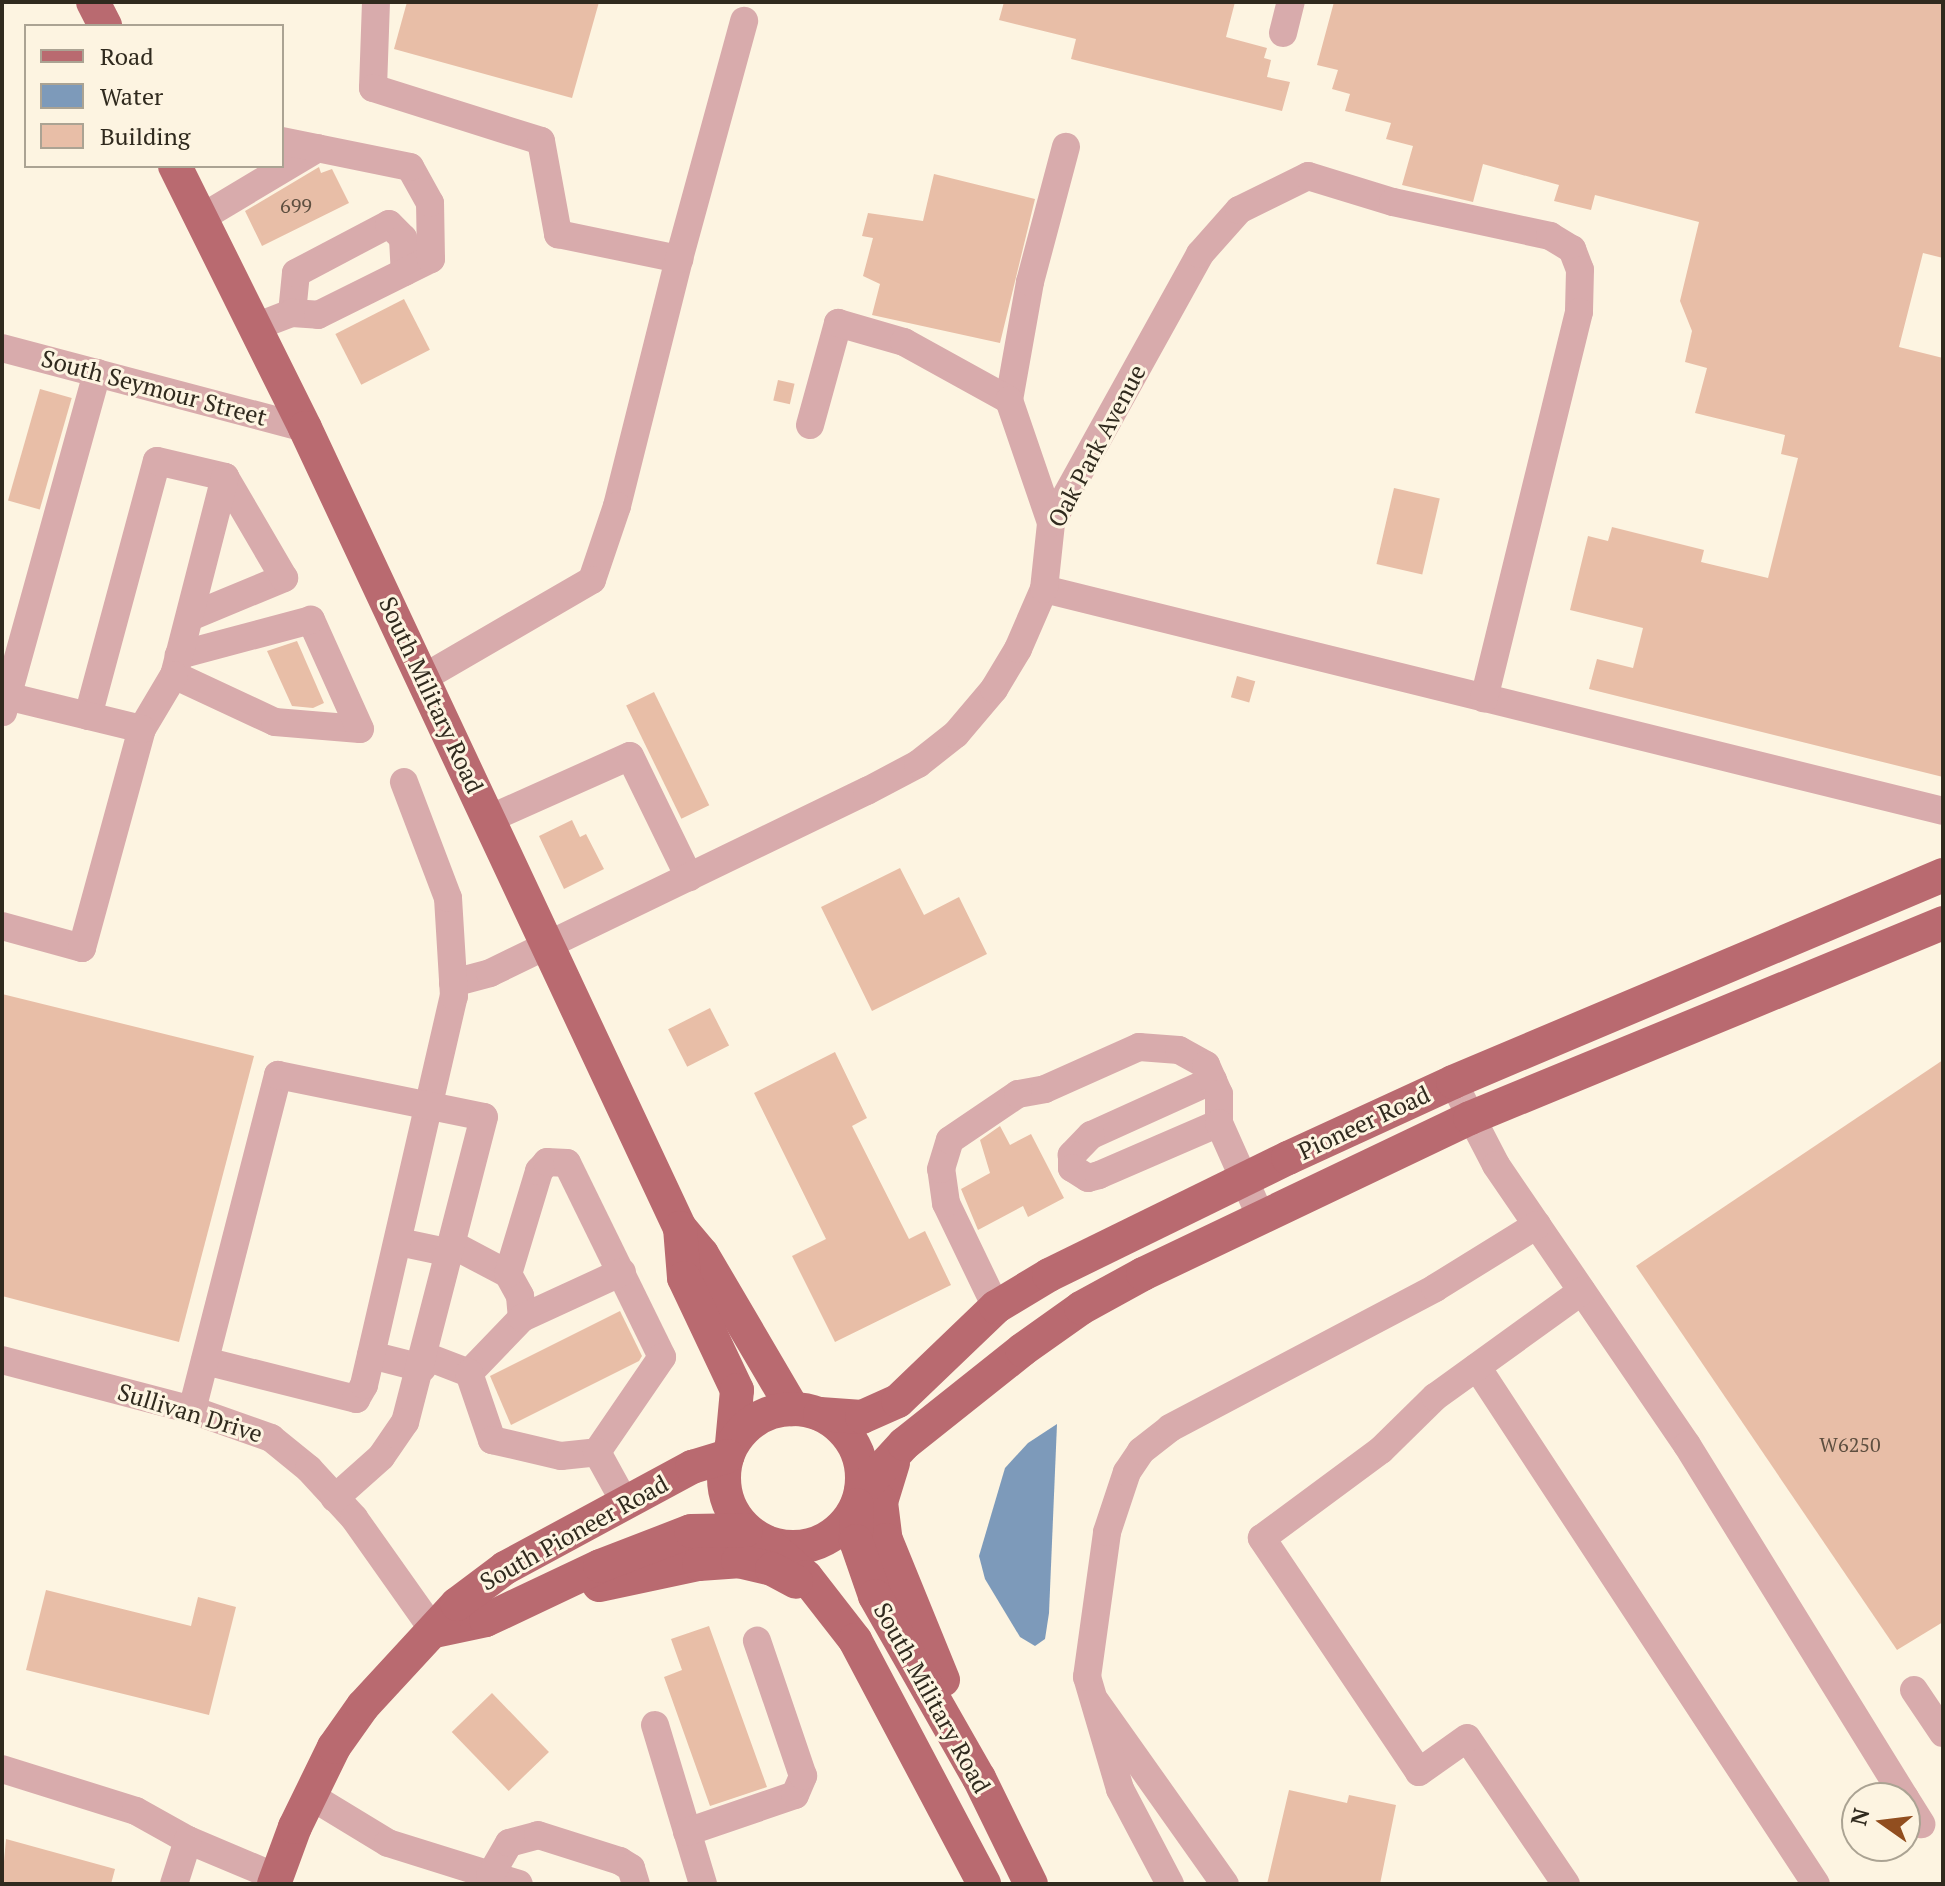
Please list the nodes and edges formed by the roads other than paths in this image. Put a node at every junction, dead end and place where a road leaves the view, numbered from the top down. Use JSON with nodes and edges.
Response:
{"nodes":[{"id":1,"x":93,"y":2,"type":"edge"},
{"id":2,"x":376,"y":2,"type":"edge"},
{"id":3,"x":1291,"y":2,"type":"edge"},
{"id":4,"x":744,"y":21,"type":"dead end"},
{"id":5,"x":104,"y":24,"type":"edge"},
{"id":6,"x":1283,"y":33,"type":"dead end"},
{"id":7,"x":284,"y":141,"type":"edge"},
{"id":8,"x":1066,"y":147,"type":"dead end"},
{"id":9,"x":318,"y":148,"type":"junction"},
{"id":10,"x":176,"y":168,"type":"edge"},
{"id":11,"x":201,"y":218,"type":"junction"},
{"id":12,"x":679,"y":259,"type":"junction"},
{"id":13,"x":405,"y":272,"type":"junction"},
{"id":14,"x":292,"y":313,"type":"junction"},
{"id":15,"x":255,"y":327,"type":"junction"},
{"id":16,"x":2,"y":348,"type":"edge"},
{"id":17,"x":97,"y":373,"type":"junction"},
{"id":18,"x":1009,"y":400,"type":"junction"},
{"id":19,"x":810,"y":425,"type":"dead end"},
{"id":20,"x":305,"y":428,"type":"junction"},
{"id":21,"x":225,"y":477,"type":"junction"},
{"id":22,"x":1051,"y":523,"type":"junction"},
{"id":23,"x":1044,"y":589,"type":"junction"},
{"id":24,"x":190,"y":617,"type":"junction"},
{"id":25,"x":177,"y":665,"type":"junction"},
{"id":26,"x":423,"y":678,"type":"junction"},
{"id":27,"x":1484,"y":698,"type":"junction"},
{"id":28,"x":4,"y":709,"type":"edge"},
{"id":29,"x":88,"y":716,"type":"junction"},
{"id":30,"x":142,"y":729,"type":"junction"},
{"id":31,"x":404,"y":782,"type":"dead end"},
{"id":32,"x":1943,"y":811,"type":"edge"},
{"id":33,"x":489,"y":819,"type":"junction"},
{"id":34,"x":1943,"y":875,"type":"edge"},
{"id":35,"x":689,"y":877,"type":"junction"},
{"id":36,"x":1943,"y":923,"type":"edge"},
{"id":37,"x":2,"y":926,"type":"edge"},
{"id":38,"x":548,"y":945,"type":"junction"},
{"id":39,"x":453,"y":983,"type":"junction"},
{"id":40,"x":1213,"y":1080,"type":"junction"},
{"id":41,"x":1453,"y":1082,"type":"junction"},
{"id":42,"x":432,"y":1106,"type":"junction"},
{"id":43,"x":1470,"y":1118,"type":"junction"},
{"id":44,"x":1219,"y":1123,"type":"junction"},
{"id":45,"x":1245,"y":1179,"type":"junction"},
{"id":46,"x":1260,"y":1215,"type":"junction"},
{"id":47,"x":1537,"y":1225,"type":"junction"},
{"id":48,"x":680,"y":1228,"type":"junction"},
{"id":49,"x":399,"y":1242,"type":"junction"},
{"id":50,"x":452,"y":1249,"type":"junction"},
{"id":51,"x":622,"y":1272,"type":"junction"},
{"id":52,"x":508,"y":1274,"type":"junction"},
{"id":53,"x":1582,"y":1291,"type":"junction"},
{"id":54,"x":996,"y":1307,"type":"junction"},
{"id":55,"x":522,"y":1318,"type":"junction"},
{"id":56,"x":371,"y":1355,"type":"junction"},
{"id":57,"x":2,"y":1360,"type":"edge"},
{"id":58,"x":205,"y":1361,"type":"junction"},
{"id":59,"x":423,"y":1362,"type":"junction"},
{"id":60,"x":1477,"y":1367,"type":"junction"},
{"id":61,"x":469,"y":1373,"type":"junction"},
{"id":62,"x":192,"y":1410,"type":"junction"},
{"id":63,"x":807,"y":1411,"type":"junction"},
{"id":64,"x":904,"y":1444,"type":"junction"},
{"id":65,"x":730,"y":1450,"type":"junction"},
{"id":66,"x":597,"y":1452,"type":"junction"},
{"id":67,"x":335,"y":1498,"type":"junction"},
{"id":68,"x":859,"y":1498,"type":"junction"},
{"id":69,"x":625,"y":1503,"type":"junction"},
{"id":70,"x":756,"y":1536,"type":"junction"},
{"id":71,"x":536,"y":1596,"type":"junction"},
{"id":72,"x":839,"y":1617,"type":"junction"},
{"id":73,"x":434,"y":1631,"type":"junction"},
{"id":74,"x":757,"y":1641,"type":"dead end"},
{"id":75,"x":1914,"y":1690,"type":"dead end"},
{"id":76,"x":1090,"y":1696,"type":"junction"},
{"id":77,"x":655,"y":1725,"type":"dead end"},
{"id":78,"x":1943,"y":1733,"type":"edge"},
{"id":79,"x":2,"y":1769,"type":"edge"},
{"id":80,"x":979,"y":1778,"type":"junction"},
{"id":81,"x":1895,"y":1782,"type":"edge"},
{"id":82,"x":309,"y":1795,"type":"junction"},
{"id":83,"x":687,"y":1832,"type":"junction"},
{"id":84,"x":188,"y":1840,"type":"junction"},
{"id":85,"x":490,"y":1876,"type":"junction"},
{"id":86,"x":275,"y":1881,"type":"edge"},
{"id":87,"x":174,"y":1884,"type":"edge"},
{"id":88,"x":519,"y":1884,"type":"edge"},
{"id":89,"x":636,"y":1884,"type":"edge"},
{"id":90,"x":703,"y":1884,"type":"edge"},
{"id":91,"x":984,"y":1884,"type":"edge"},
{"id":92,"x":1031,"y":1884,"type":"edge"},
{"id":93,"x":1170,"y":1884,"type":"edge"},
{"id":94,"x":1225,"y":1884,"type":"edge"},
{"id":95,"x":1566,"y":1884,"type":"edge"},
{"id":96,"x":1816,"y":1884,"type":"edge"}],
"edges":[{"from":1,"to":5,"type":"main road"},
{"from":2,"to":12,"type":"street"},
{"from":3,"to":6,"type":"street"},
{"from":4,"to":12,"type":"street"},
{"from":7,"to":9,"type":"street"},
{"from":8,"to":18,"type":"street"},
{"from":9,"to":11,"type":"street"},
{"from":9,"to":13,"type":"street"},
{"from":10,"to":11,"type":"main road","name":"South Military Road"},
{"from":11,"to":15,"type":"main road","name":"South Military Road"},
{"from":12,"to":26,"type":"street"},
{"from":13,"to":14,"type":"street"},
{"from":13,"to":14,"type":"street"},
{"from":14,"to":15,"type":"street"},
{"from":15,"to":20,"type":"main road","name":"South Military Road"},
{"from":16,"to":17,"type":"street","name":"South Seymour Street"},
{"from":17,"to":20,"type":"street","name":"South Seymour Street"},
{"from":17,"to":28,"type":"street"},
{"from":18,"to":19,"type":"street"},
{"from":18,"to":22,"type":"street"},
{"from":20,"to":26,"type":"main road","name":"South Military Road"},
{"from":21,"to":24,"type":"street"},
{"from":21,"to":24,"type":"street"},
{"from":21,"to":29,"type":"street"},
{"from":22,"to":23,"type":"street","name":"Oak Park Avenue"},
{"from":22,"to":27,"type":"street","name":"Oak Park Avenue"},
{"from":23,"to":27,"type":"street"},
{"from":23,"to":35,"type":"street","name":"Oak Park Avenue"},
{"from":24,"to":25,"type":"street"},
{"from":25,"to":25,"type":"street"},
{"from":25,"to":30,"type":"street"},
{"from":26,"to":33,"type":"main road","name":"South Military Road"},
{"from":27,"to":32,"type":"street"},
{"from":28,"to":29,"type":"street"},
{"from":29,"to":30,"type":"street"},
{"from":30,"to":37,"type":"street"},
{"from":31,"to":39,"type":"street"},
{"from":33,"to":35,"type":"street"},
{"from":33,"to":38,"type":"main road","name":"South Military Road"},
{"from":34,"to":41,"type":"main road","name":"Pioneer Road"},
{"from":35,"to":38,"type":"street","name":"Oak Park Avenue"},
{"from":36,"to":43,"type":"main road","name":"Pioneer Road"},
{"from":38,"to":39,"type":"street","name":"Oak Park Avenue"},
{"from":38,"to":48,"type":"main road","name":"South Military Road"},
{"from":39,"to":42,"type":"street"},
{"from":40,"to":44,"type":"street"},
{"from":40,"to":44,"type":"street"},
{"from":40,"to":54,"type":"street"},
{"from":41,"to":43,"type":"street"},
{"from":41,"to":45,"type":"main road","name":"Pioneer Road"},
{"from":42,"to":49,"type":"street"},
{"from":42,"to":50,"type":"street"},
{"from":42,"to":58,"type":"street"},
{"from":43,"to":46,"type":"main road","name":"Pioneer Road"},
{"from":43,"to":47,"type":"street"},
{"from":44,"to":45,"type":"street"},
{"from":45,"to":46,"type":"street"},
{"from":45,"to":54,"type":"main road","name":"Pioneer Road"},
{"from":46,"to":64,"type":"main road","name":"Pioneer Road"},
{"from":47,"to":53,"type":"street"},
{"from":47,"to":76,"type":"street"},
{"from":48,"to":63,"type":"main road","name":"South Military Road"},
{"from":48,"to":65,"type":"main road","name":"South Military Road"},
{"from":49,"to":50,"type":"street"},
{"from":49,"to":56,"type":"street"},
{"from":50,"to":52,"type":"street"},
{"from":50,"to":59,"type":"street"},
{"from":51,"to":52,"type":"street"},
{"from":51,"to":55,"type":"street"},
{"from":51,"to":66,"type":"street"},
{"from":52,"to":55,"type":"street"},
{"from":53,"to":60,"type":"street"},
{"from":53,"to":81,"type":"street"},
{"from":54,"to":63,"type":"main road","name":"Pioneer Road"},
{"from":55,"to":61,"type":"street"},
{"from":56,"to":58,"type":"street"},
{"from":56,"to":59,"type":"street"},
{"from":57,"to":62,"type":"street","name":"Sullivan Drive"},
{"from":58,"to":62,"type":"street"},
{"from":59,"to":61,"type":"street"},
{"from":59,"to":67,"type":"street"},
{"from":60,"to":95,"type":"street"},
{"from":60,"to":96,"type":"street"},
{"from":61,"to":66,"type":"street"},
{"from":62,"to":67,"type":"street","name":"Sullivan Drive"},
{"from":63,"to":65,"type":"main road"},
{"from":63,"to":68,"type":"main road"},
{"from":64,"to":68,"type":"main road","name":"Pioneer Road"},
{"from":64,"to":80,"type":"main road"},
{"from":65,"to":69,"type":"main road","name":"South Pioneer Road"},
{"from":65,"to":70,"type":"main road"},
{"from":66,"to":69,"type":"street"},
{"from":67,"to":73,"type":"street","name":"Sullivan Drive"},
{"from":68,"to":70,"type":"main road"},
{"from":68,"to":80,"type":"main road","name":"South Military Road"},
{"from":69,"to":73,"type":"main road","name":"South Pioneer Road"},
{"from":70,"to":71,"type":"main road","name":"South Pioneer Road"},
{"from":70,"to":72,"type":"main road","name":"South Military Road"},
{"from":71,"to":72,"type":"main road"},
{"from":71,"to":73,"type":"main road","name":"South Pioneer Road"},
{"from":72,"to":91,"type":"main road","name":"South Military Road"},
{"from":73,"to":82,"type":"main road","name":"South Pioneer Road"},
{"from":74,"to":83,"type":"street"},
{"from":75,"to":78,"type":"street"},
{"from":76,"to":93,"type":"street"},
{"from":76,"to":94,"type":"street"},
{"from":77,"to":83,"type":"street"},
{"from":79,"to":84,"type":"street"},
{"from":80,"to":92,"type":"main road","name":"South Military Road"},
{"from":82,"to":85,"type":"street"},
{"from":82,"to":86,"type":"main road","name":"South Pioneer Road"},
{"from":83,"to":90,"type":"street"},
{"from":84,"to":86,"type":"street"},
{"from":84,"to":87,"type":"street"},
{"from":85,"to":88,"type":"street"},
{"from":85,"to":89,"type":"street"}]}
